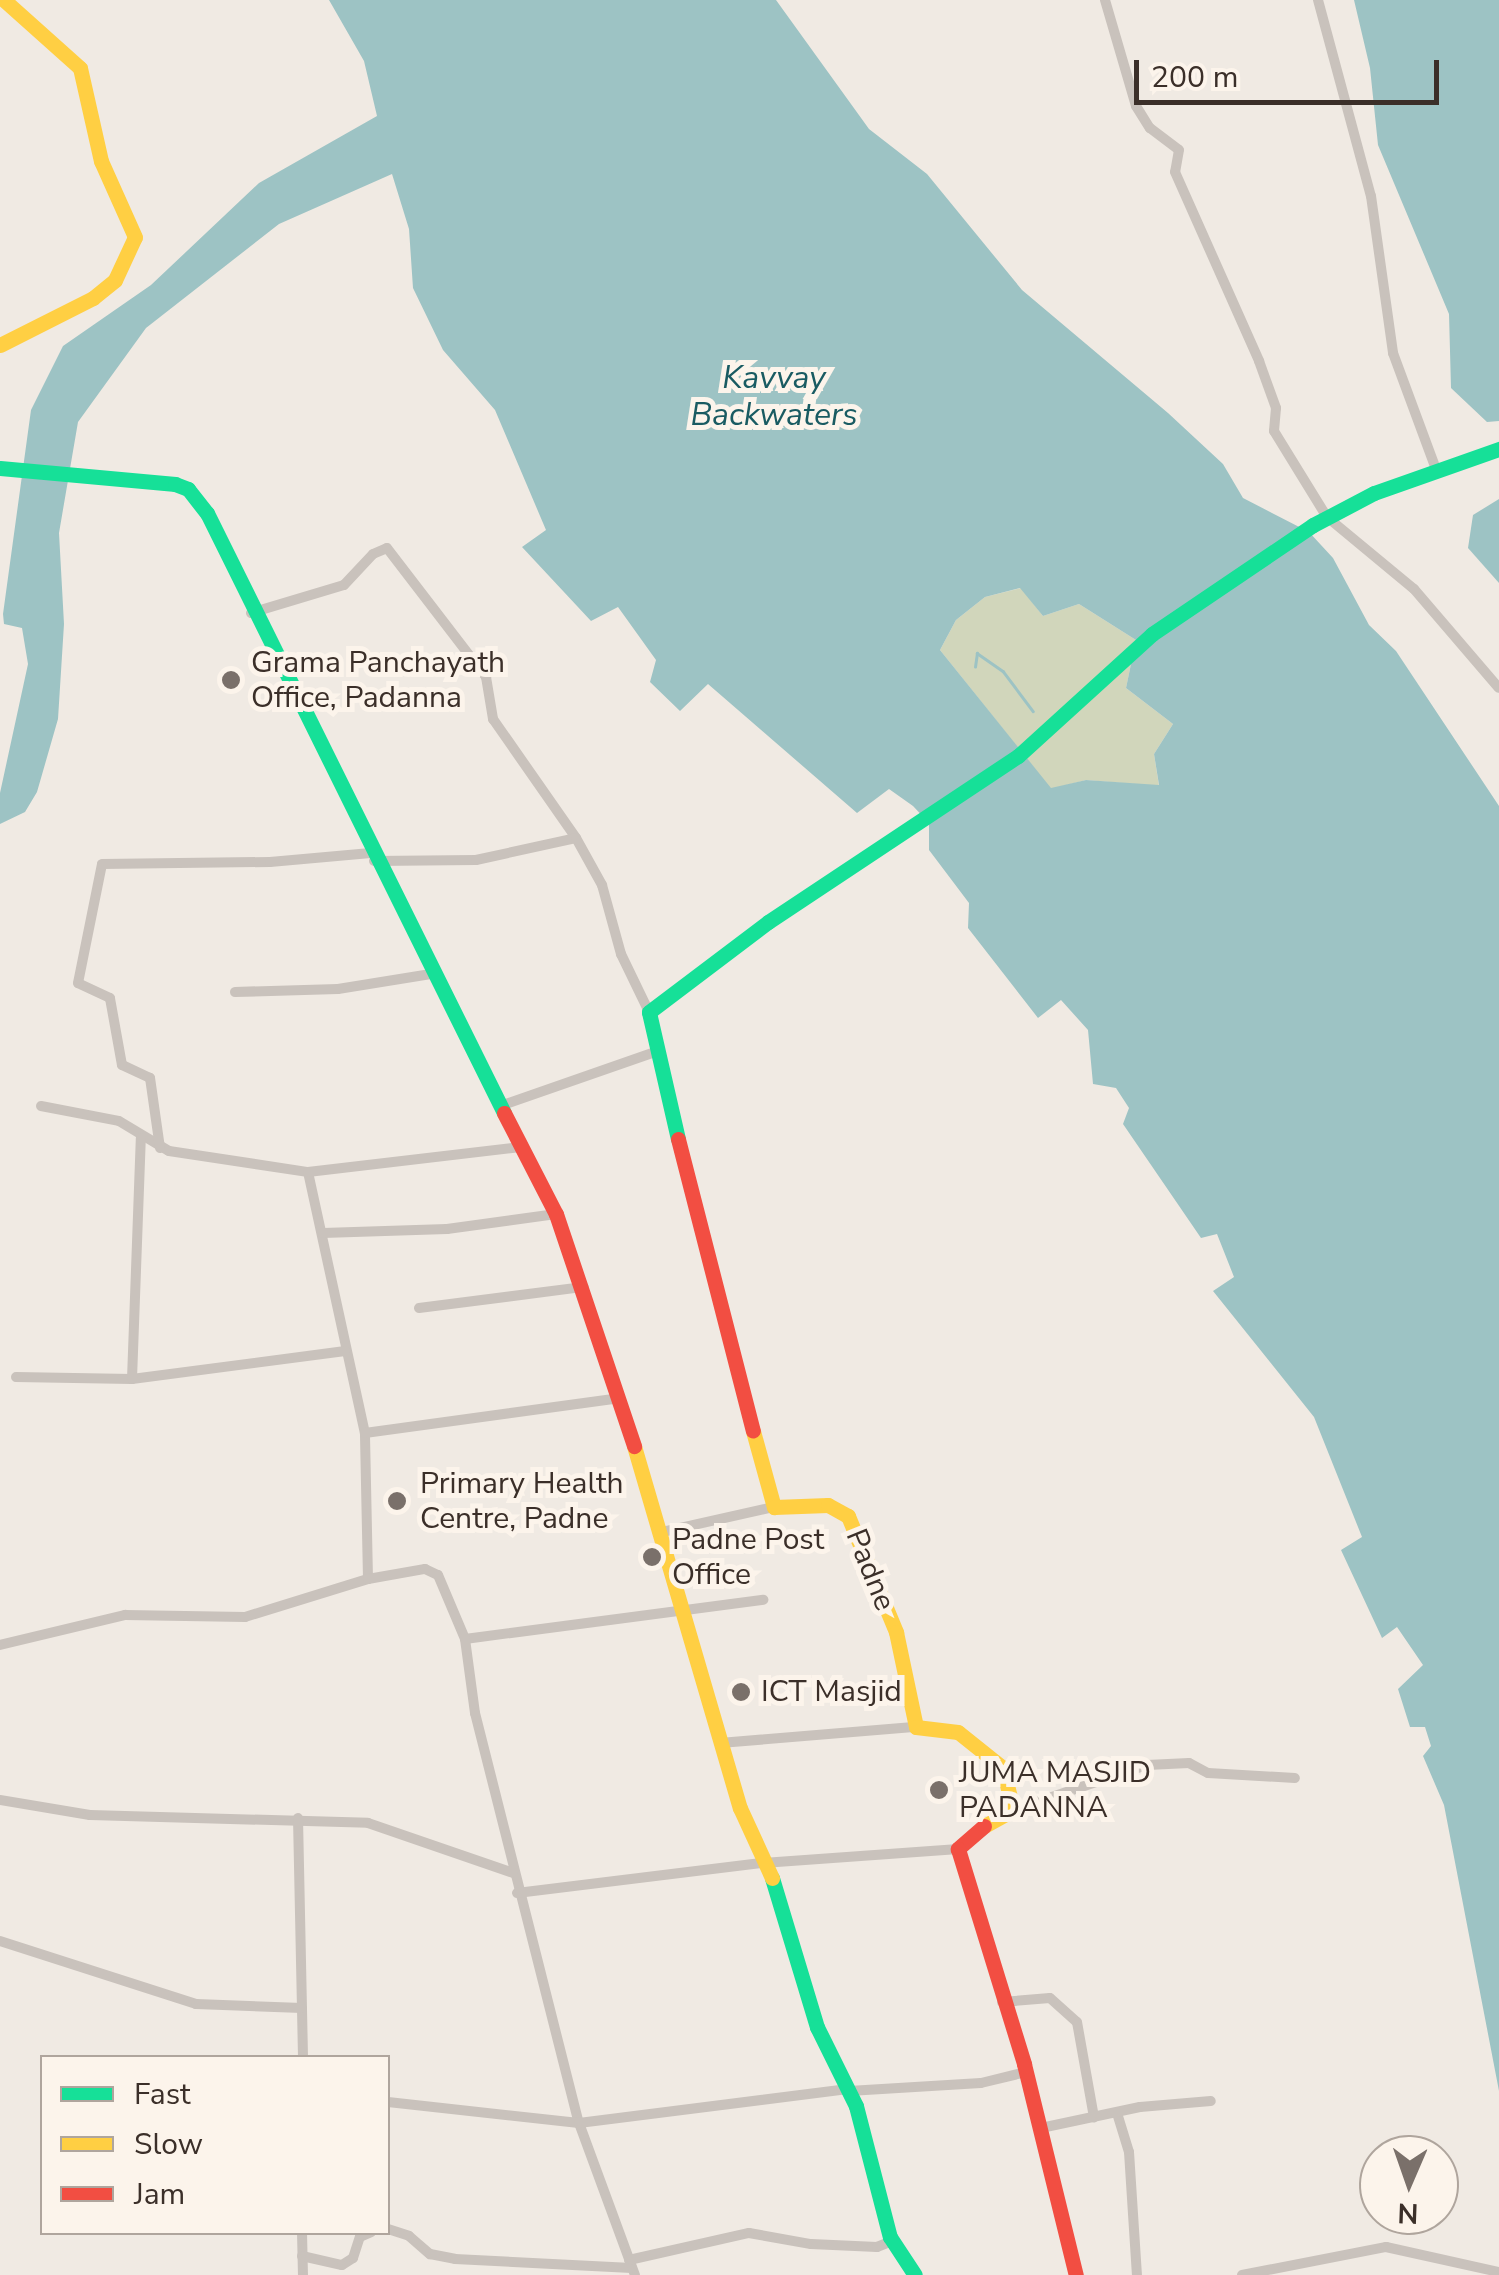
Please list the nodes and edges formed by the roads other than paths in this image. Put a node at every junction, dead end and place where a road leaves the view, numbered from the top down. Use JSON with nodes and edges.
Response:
{"nodes":[{"id":1,"x":4,"y":0,"type":"edge"},
{"id":2,"x":1105,"y":0,"type":"edge"},
{"id":3,"x":1318,"y":0,"type":"edge"},
{"id":4,"x":0,"y":345,"type":"edge"},
{"id":5,"x":1499,"y":450,"type":"edge"},
{"id":6,"x":0,"y":468,"type":"edge"},
{"id":7,"x":1436,"y":469,"type":"junction"},
{"id":8,"x":1320,"y":521,"type":"junction"},
{"id":9,"x":251,"y":613,"type":"junction"},
{"id":10,"x":1499,"y":688,"type":"edge"},
{"id":11,"x":576,"y":838,"type":"junction"},
{"id":12,"x":373,"y":857,"type":"junction"},
{"id":13,"x":431,"y":974,"type":"junction"},
{"id":14,"x":235,"y":992,"type":"dead end"},
{"id":15,"x":649,"y":1012,"type":"junction"},
{"id":16,"x":655,"y":1052,"type":"junction"},
{"id":17,"x":502,"y":1105,"type":"junction"},
{"id":18,"x":41,"y":1106,"type":"dead end"},
{"id":19,"x":141,"y":1138,"type":"junction"},
{"id":20,"x":522,"y":1146,"type":"junction"},
{"id":21,"x":160,"y":1148,"type":"junction"},
{"id":22,"x":308,"y":1172,"type":"junction"},
{"id":23,"x":556,"y":1214,"type":"junction"},
{"id":24,"x":323,"y":1232,"type":"junction"},
{"id":25,"x":584,"y":1288,"type":"junction"},
{"id":26,"x":419,"y":1308,"type":"dead end"},
{"id":27,"x":346,"y":1351,"type":"junction"},
{"id":28,"x":16,"y":1377,"type":"dead end"},
{"id":29,"x":132,"y":1379,"type":"junction"},
{"id":30,"x":620,"y":1398,"type":"junction"},
{"id":31,"x":365,"y":1433,"type":"junction"},
{"id":32,"x":774,"y":1507,"type":"junction"},
{"id":33,"x":662,"y":1532,"type":"junction"},
{"id":34,"x":368,"y":1579,"type":"junction"},
{"id":35,"x":763,"y":1600,"type":"dead end"},
{"id":36,"x":684,"y":1612,"type":"junction"},
{"id":37,"x":465,"y":1639,"type":"junction"},
{"id":38,"x":0,"y":1644,"type":"edge"},
{"id":39,"x":916,"y":1728,"type":"junction"},
{"id":40,"x":720,"y":1743,"type":"junction"},
{"id":41,"x":1295,"y":1778,"type":"dead end"},
{"id":42,"x":0,"y":1800,"type":"edge"},
{"id":43,"x":1013,"y":1810,"type":"junction"},
{"id":44,"x":298,"y":1818,"type":"junction"},
{"id":45,"x":958,"y":1850,"type":"junction"},
{"id":46,"x":764,"y":1863,"type":"junction"},
{"id":47,"x":513,"y":1873,"type":"junction"},
{"id":48,"x":517,"y":1893,"type":"junction"},
{"id":49,"x":0,"y":1941,"type":"edge"},
{"id":50,"x":1002,"y":2002,"type":"junction"},
{"id":51,"x":302,"y":2008,"type":"junction"},
{"id":52,"x":304,"y":2055,"type":"edge"},
{"id":53,"x":1026,"y":2072,"type":"junction"},
{"id":54,"x":848,"y":2090,"type":"junction"},
{"id":55,"x":1212,"y":2101,"type":"dead end"},
{"id":56,"x":390,"y":2102,"type":"edge"},
{"id":57,"x":1118,"y":2113,"type":"junction"},
{"id":58,"x":1094,"y":2117,"type":"junction"},
{"id":59,"x":579,"y":2123,"type":"junction"},
{"id":60,"x":1042,"y":2128,"type":"junction"},
{"id":61,"x":390,"y":2230,"type":"edge"},
{"id":62,"x":302,"y":2235,"type":"edge"},
{"id":63,"x":364,"y":2235,"type":"edge"},
{"id":64,"x":892,"y":2241,"type":"junction"},
{"id":65,"x":302,"y":2256,"type":"junction"},
{"id":66,"x":632,"y":2268,"type":"edge"},
{"id":67,"x":1271,"y":2272,"type":"edge"},
{"id":68,"x":1499,"y":2272,"type":"edge"},
{"id":69,"x":303,"y":2275,"type":"edge"},
{"id":70,"x":915,"y":2275,"type":"edge"},
{"id":71,"x":1076,"y":2275,"type":"edge"},
{"id":72,"x":1137,"y":2275,"type":"edge"},
{"id":73,"x":1242,"y":2275,"type":"edge"}],
"edges":[{"from":1,"to":4,"type":"main road"},
{"from":2,"to":8,"type":"street"},
{"from":3,"to":7,"type":"street"},
{"from":5,"to":7,"type":"main road"},
{"from":6,"to":9,"type":"main road"},
{"from":7,"to":8,"type":"main road"},
{"from":8,"to":10,"type":"street"},
{"from":8,"to":15,"type":"main road"},
{"from":9,"to":11,"type":"street"},
{"from":9,"to":12,"type":"main road"},
{"from":11,"to":12,"type":"street"},
{"from":11,"to":15,"type":"street"},
{"from":12,"to":13,"type":"main road"},
{"from":12,"to":21,"type":"street"},
{"from":13,"to":14,"type":"street"},
{"from":13,"to":17,"type":"main road"},
{"from":15,"to":16,"type":"main road"},
{"from":16,"to":17,"type":"street"},
{"from":16,"to":32,"type":"main road"},
{"from":17,"to":20,"type":"main road"},
{"from":18,"to":19,"type":"street"},
{"from":19,"to":21,"type":"street"},
{"from":19,"to":29,"type":"street"},
{"from":20,"to":22,"type":"street"},
{"from":20,"to":23,"type":"main road"},
{"from":21,"to":22,"type":"street"},
{"from":22,"to":24,"type":"street"},
{"from":23,"to":24,"type":"street"},
{"from":23,"to":25,"type":"main road"},
{"from":24,"to":27,"type":"street"},
{"from":25,"to":26,"type":"street"},
{"from":25,"to":30,"type":"main road"},
{"from":27,"to":29,"type":"street"},
{"from":27,"to":31,"type":"street"},
{"from":28,"to":29,"type":"street"},
{"from":30,"to":31,"type":"street"},
{"from":30,"to":33,"type":"main road"},
{"from":31,"to":34,"type":"street"},
{"from":32,"to":33,"type":"street"},
{"from":32,"to":39,"type":"main road","name":"Padne"},
{"from":33,"to":36,"type":"main road"},
{"from":34,"to":37,"type":"street"},
{"from":34,"to":38,"type":"street"},
{"from":35,"to":36,"type":"street"},
{"from":36,"to":37,"type":"street"},
{"from":36,"to":40,"type":"main road"},
{"from":37,"to":47,"type":"street"},
{"from":39,"to":40,"type":"street"},
{"from":39,"to":43,"type":"main road"},
{"from":40,"to":46,"type":"main road"},
{"from":41,"to":43,"type":"street"},
{"from":42,"to":44,"type":"street"},
{"from":43,"to":45,"type":"main road"},
{"from":44,"to":47,"type":"street"},
{"from":44,"to":51,"type":"street"},
{"from":45,"to":46,"type":"street"},
{"from":45,"to":50,"type":"main road"},
{"from":46,"to":48,"type":"street"},
{"from":46,"to":54,"type":"main road"},
{"from":47,"to":48,"type":"street"},
{"from":48,"to":59,"type":"street"},
{"from":49,"to":51,"type":"street"},
{"from":50,"to":53,"type":"main road"},
{"from":50,"to":58,"type":"street"},
{"from":51,"to":52,"type":"street"},
{"from":53,"to":54,"type":"street"},
{"from":53,"to":60,"type":"main road"},
{"from":54,"to":59,"type":"street"},
{"from":54,"to":64,"type":"main road"},
{"from":55,"to":57,"type":"street"},
{"from":56,"to":59,"type":"street"},
{"from":57,"to":58,"type":"street"},
{"from":57,"to":72,"type":"street"},
{"from":58,"to":60,"type":"street"},
{"from":59,"to":66,"type":"street"},
{"from":60,"to":71,"type":"main road"},
{"from":61,"to":66,"type":"street"},
{"from":62,"to":65,"type":"street"},
{"from":63,"to":65,"type":"street"},
{"from":64,"to":66,"type":"street"},
{"from":64,"to":70,"type":"main road"},
{"from":65,"to":69,"type":"street"},
{"from":67,"to":68,"type":"street"},
{"from":67,"to":73,"type":"street"}]}
